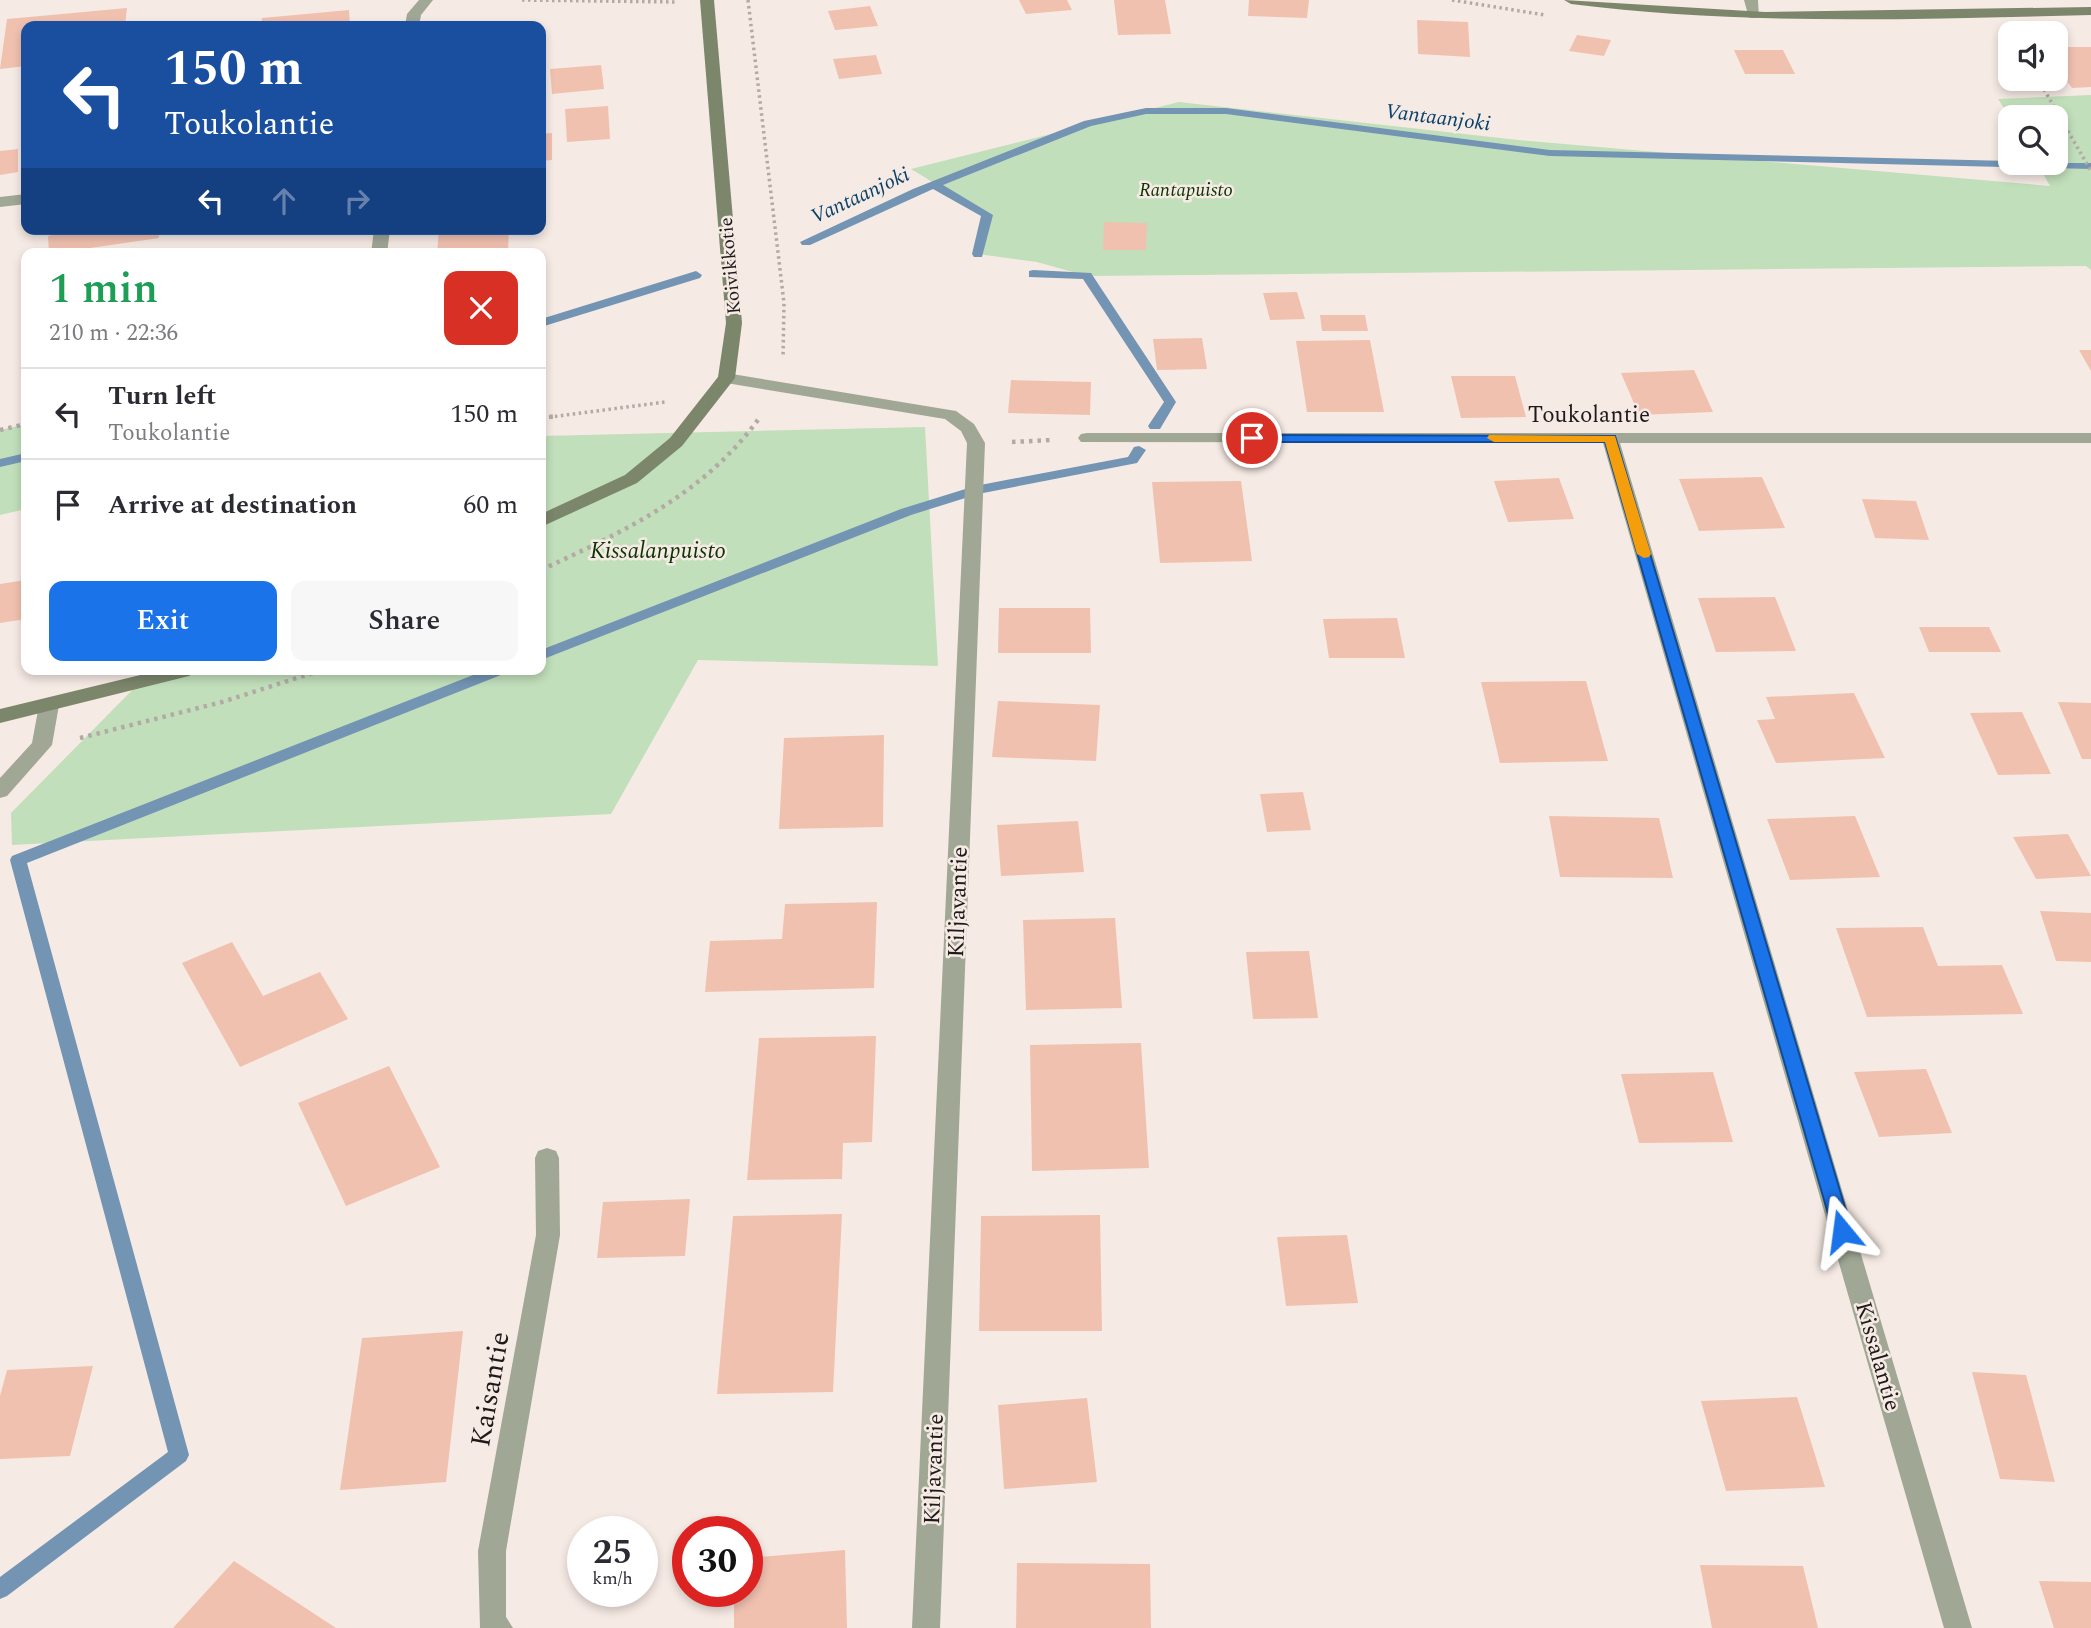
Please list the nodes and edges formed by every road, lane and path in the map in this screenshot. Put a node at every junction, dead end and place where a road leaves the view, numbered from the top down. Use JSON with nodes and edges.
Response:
{"nodes":[{"id":1,"x":425,"y":0,"type":"edge"},
{"id":2,"x":522,"y":0,"type":"edge"},
{"id":3,"x":707,"y":0,"type":"edge"},
{"id":4,"x":1571,"y":0,"type":"edge"},
{"id":5,"x":1752,"y":7,"type":"edge"},
{"id":6,"x":2091,"y":12,"type":"edge"},
{"id":7,"x":413,"y":21,"type":"edge"},
{"id":8,"x":2045,"y":91,"type":"edge"},
{"id":9,"x":2091,"y":171,"type":"edge"},
{"id":10,"x":21,"y":200,"type":"edge"},
{"id":11,"x":0,"y":202,"type":"edge"},
{"id":12,"x":726,"y":378,"type":"junction"},
{"id":13,"x":705,"y":404,"type":"junction"},
{"id":14,"x":763,"y":413,"type":"dead end"},
{"id":15,"x":546,"y":417,"type":"edge"},
{"id":16,"x":21,"y":425,"type":"edge"},
{"id":17,"x":0,"y":430,"type":"edge"},
{"id":18,"x":1087,"y":438,"type":"joint"},
{"id":19,"x":1610,"y":438,"type":"junction"},
{"id":20,"x":2091,"y":438,"type":"edge"},
{"id":21,"x":976,"y":443,"type":"junction"},
{"id":22,"x":546,"y":519,"type":"edge"},
{"id":23,"x":169,"y":675,"type":"edge"},
{"id":24,"x":305,"y":675,"type":"edge"},
{"id":25,"x":50,"y":705,"type":"junction"},
{"id":26,"x":0,"y":716,"type":"edge"},
{"id":27,"x":42,"y":745,"type":"junction"},
{"id":28,"x":0,"y":791,"type":"edge"},
{"id":29,"x":547,"y":1157,"type":"dead end"},
{"id":30,"x":499,"y":1628,"type":"edge"},
{"id":31,"x":926,"y":1628,"type":"edge"},
{"id":32,"x":1958,"y":1628,"type":"edge"}],
"edges":[{"from":1,"to":7,"type":"street"},
{"from":2,"to":3,"type":"path"},
{"from":3,"to":12,"type":"street","name":"Koivikkotie"},
{"from":4,"to":5,"type":"street"},
{"from":5,"to":6,"type":"street"},
{"from":8,"to":9,"type":"path"},
{"from":10,"to":11,"type":"street"},
{"from":12,"to":13,"type":"street"},
{"from":12,"to":21,"type":"street"},
{"from":13,"to":14,"type":"path"},
{"from":13,"to":15,"type":"path"},
{"from":13,"to":22,"type":"street"},
{"from":16,"to":17,"type":"path"},
{"from":18,"to":19,"type":"street","name":"Toukolantie"},
{"from":18,"to":21,"type":"path"},
{"from":19,"to":20,"type":"street","name":"Toukolantie"},
{"from":19,"to":32,"type":"street","name":"Kissalantie"},
{"from":21,"to":31,"type":"street","name":"Kiljavantie"},
{"from":23,"to":25,"type":"street"},
{"from":24,"to":27,"type":"path"},
{"from":25,"to":26,"type":"street"},
{"from":25,"to":27,"type":"street"},
{"from":27,"to":28,"type":"street"},
{"from":29,"to":30,"type":"street","name":"Kaisantie"}]}
